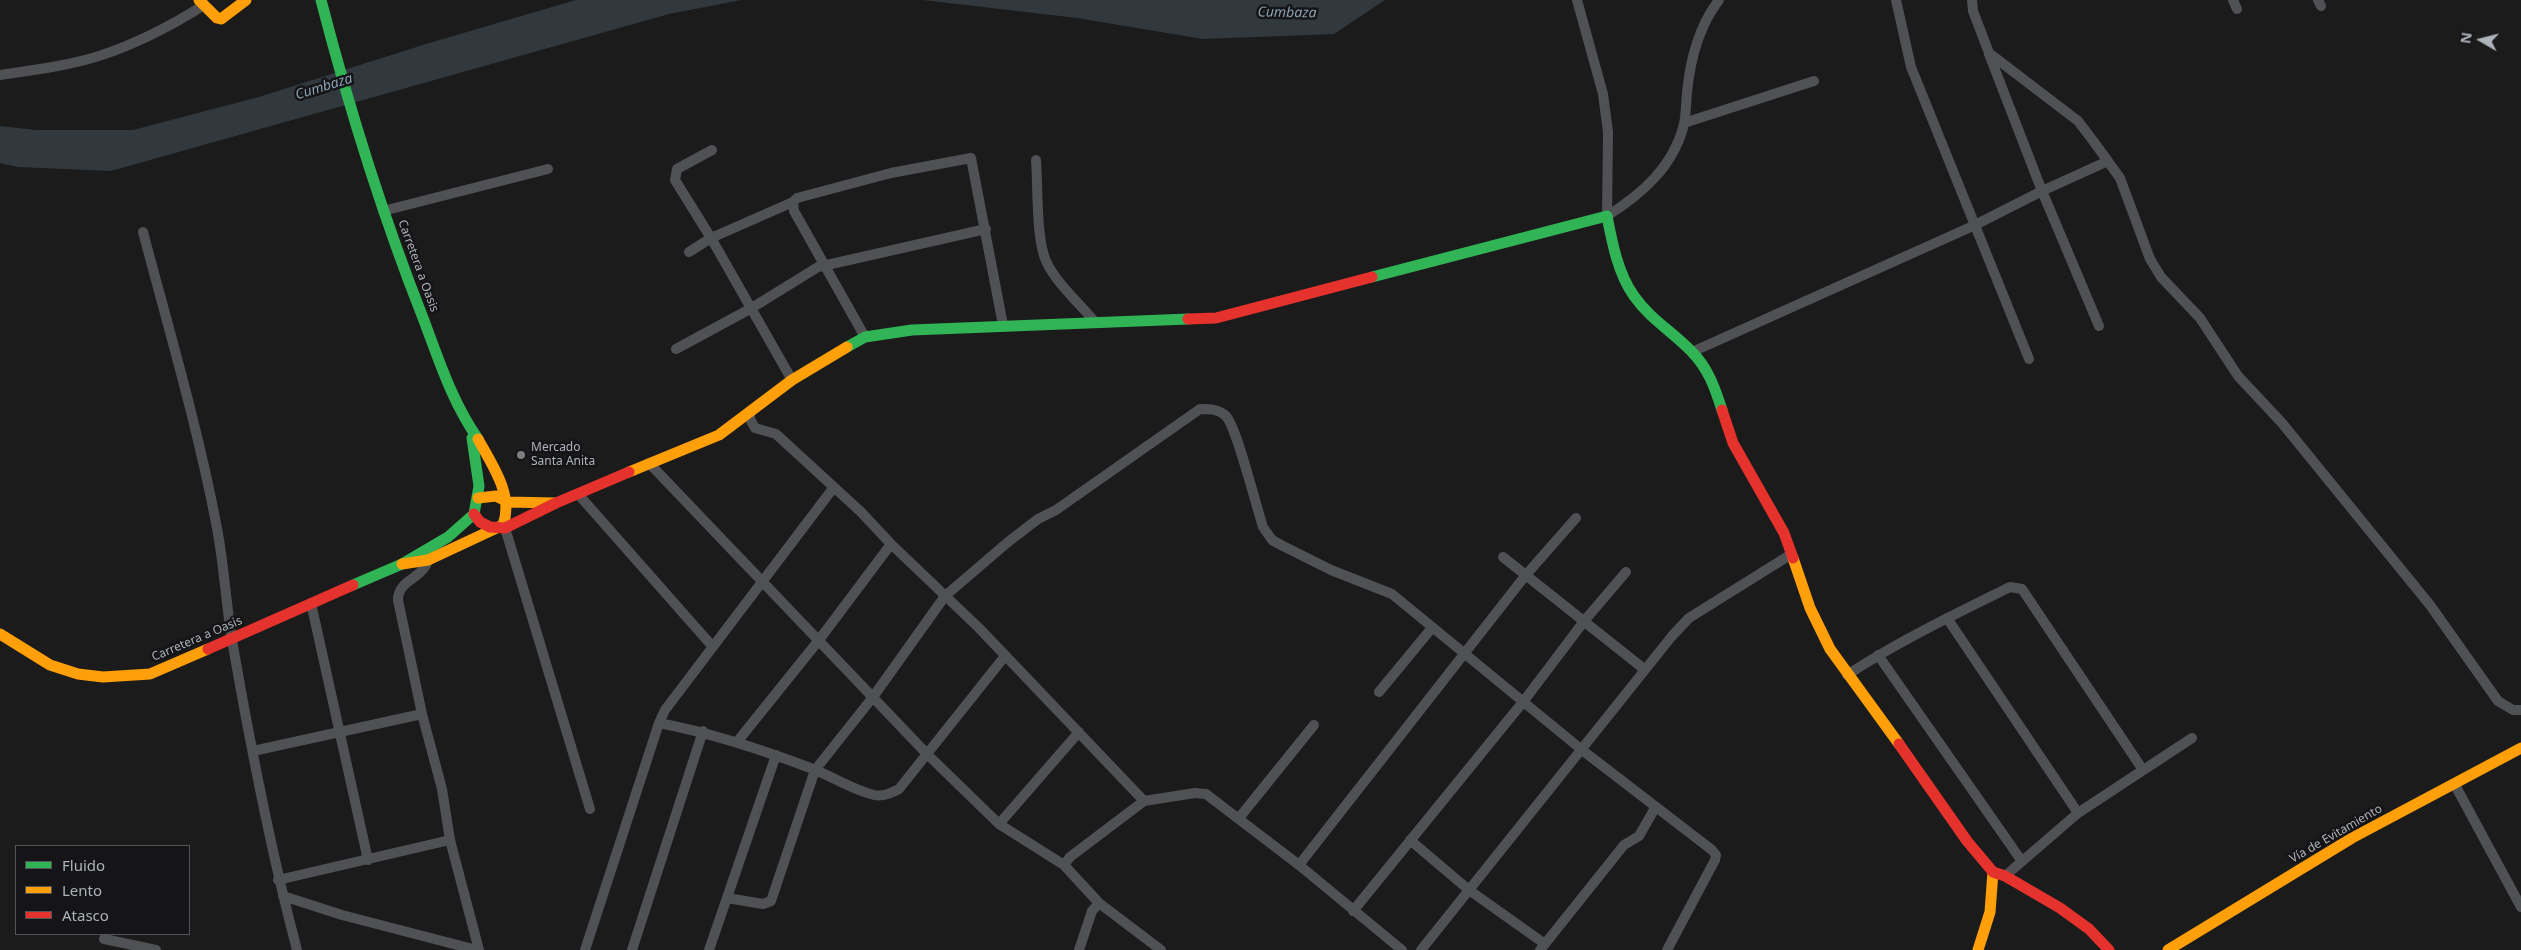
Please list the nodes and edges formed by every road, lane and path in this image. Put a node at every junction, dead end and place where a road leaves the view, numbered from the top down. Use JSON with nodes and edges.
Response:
{"nodes":[{"id":1,"x":246,"y":0,"type":"edge"},
{"id":2,"x":321,"y":0,"type":"edge"},
{"id":3,"x":1577,"y":0,"type":"edge"},
{"id":4,"x":1720,"y":0,"type":"edge"},
{"id":5,"x":1896,"y":0,"type":"edge"},
{"id":6,"x":1972,"y":0,"type":"edge"},
{"id":7,"x":201,"y":3,"type":"edge"},
{"id":8,"x":1989,"y":54,"type":"junction"},
{"id":9,"x":0,"y":75,"type":"edge"},
{"id":10,"x":1814,"y":81,"type":"dead end"},
{"id":11,"x":1684,"y":123,"type":"junction"},
{"id":12,"x":712,"y":150,"type":"dead end"},
{"id":13,"x":1036,"y":160,"type":"dead end"},
{"id":14,"x":2108,"y":161,"type":"junction"},
{"id":15,"x":548,"y":168,"type":"dead end"},
{"id":16,"x":2042,"y":191,"type":"junction"},
{"id":17,"x":793,"y":202,"type":"junction"},
{"id":18,"x":383,"y":211,"type":"junction"},
{"id":19,"x":1607,"y":216,"type":"junction"},
{"id":20,"x":1973,"y":226,"type":"junction"},
{"id":21,"x":986,"y":230,"type":"junction"},
{"id":22,"x":143,"y":232,"type":"dead end"},
{"id":23,"x":711,"y":238,"type":"junction"},
{"id":24,"x":688,"y":252,"type":"dead end"},
{"id":25,"x":826,"y":266,"type":"junction"},
{"id":26,"x":750,"y":309,"type":"junction"},
{"id":27,"x":1095,"y":322,"type":"junction"},
{"id":28,"x":1003,"y":325,"type":"junction"},
{"id":29,"x":2099,"y":326,"type":"dead end"},
{"id":30,"x":865,"y":337,"type":"junction"},
{"id":31,"x":676,"y":350,"type":"dead end"},
{"id":32,"x":1692,"y":352,"type":"junction"},
{"id":33,"x":2029,"y":360,"type":"dead end"},
{"id":34,"x":792,"y":380,"type":"junction"},
{"id":35,"x":750,"y":411,"type":"junction"},
{"id":36,"x":471,"y":430,"type":"junction"},
{"id":37,"x":649,"y":463,"type":"junction"},
{"id":38,"x":834,"y":487,"type":"junction"},
{"id":39,"x":578,"y":494,"type":"junction"},
{"id":40,"x":478,"y":498,"type":"junction"},
{"id":41,"x":508,"y":502,"type":"junction"},
{"id":42,"x":556,"y":503,"type":"junction"},
{"id":43,"x":474,"y":514,"type":"junction"},
{"id":44,"x":1576,"y":518,"type":"dead end"},
{"id":45,"x":501,"y":528,"type":"junction"},
{"id":46,"x":891,"y":544,"type":"junction"},
{"id":47,"x":1790,"y":555,"type":"junction"},
{"id":48,"x":1503,"y":557,"type":"dead end"},
{"id":49,"x":428,"y":560,"type":"junction"},
{"id":50,"x":402,"y":564,"type":"junction"},
{"id":51,"x":1626,"y":572,"type":"dead end"},
{"id":52,"x":1525,"y":576,"type":"junction"},
{"id":53,"x":763,"y":583,"type":"junction"},
{"id":54,"x":945,"y":596,"type":"junction"},
{"id":55,"x":311,"y":603,"type":"junction"},
{"id":56,"x":1946,"y":618,"type":"junction"},
{"id":57,"x":1585,"y":620,"type":"junction"},
{"id":58,"x":1432,"y":628,"type":"junction"},
{"id":59,"x":0,"y":634,"type":"edge"},
{"id":60,"x":232,"y":639,"type":"junction"},
{"id":61,"x":818,"y":640,"type":"junction"},
{"id":62,"x":713,"y":648,"type":"junction"},
{"id":63,"x":1463,"y":654,"type":"junction"},
{"id":64,"x":1878,"y":655,"type":"junction"},
{"id":65,"x":1005,"y":656,"type":"junction"},
{"id":66,"x":1644,"y":669,"type":"junction"},
{"id":67,"x":1847,"y":675,"type":"junction"},
{"id":68,"x":1378,"y":692,"type":"dead end"},
{"id":69,"x":873,"y":697,"type":"junction"},
{"id":70,"x":1523,"y":702,"type":"junction"},
{"id":71,"x":2521,"y":710,"type":"edge"},
{"id":72,"x":422,"y":714,"type":"junction"},
{"id":73,"x":659,"y":723,"type":"junction"},
{"id":74,"x":1314,"y":725,"type":"dead end"},
{"id":75,"x":703,"y":731,"type":"junction"},
{"id":76,"x":1079,"y":732,"type":"junction"},
{"id":77,"x":340,"y":734,"type":"junction"},
{"id":78,"x":2192,"y":738,"type":"dead end"},
{"id":79,"x":737,"y":742,"type":"junction"},
{"id":80,"x":2521,"y":748,"type":"edge"},
{"id":81,"x":1582,"y":750,"type":"junction"},
{"id":82,"x":253,"y":751,"type":"junction"},
{"id":83,"x":927,"y":754,"type":"junction"},
{"id":84,"x":776,"y":756,"type":"junction"},
{"id":85,"x":815,"y":770,"type":"junction"},
{"id":86,"x":2143,"y":770,"type":"junction"},
{"id":87,"x":2455,"y":785,"type":"junction"},
{"id":88,"x":1144,"y":801,"type":"junction"},
{"id":89,"x":1655,"y":808,"type":"junction"},
{"id":90,"x":590,"y":809,"type":"dead end"},
{"id":91,"x":2078,"y":813,"type":"junction"},
{"id":92,"x":1239,"y":818,"type":"junction"},
{"id":93,"x":999,"y":824,"type":"junction"},
{"id":94,"x":450,"y":840,"type":"junction"},
{"id":95,"x":1410,"y":840,"type":"junction"},
{"id":96,"x":368,"y":860,"type":"junction"},
{"id":97,"x":2021,"y":860,"type":"junction"},
{"id":98,"x":1064,"y":865,"type":"junction"},
{"id":99,"x":1299,"y":865,"type":"junction"},
{"id":100,"x":1993,"y":872,"type":"junction"},
{"id":101,"x":2005,"y":876,"type":"junction"},
{"id":102,"x":278,"y":880,"type":"junction"},
{"id":103,"x":1469,"y":890,"type":"junction"},
{"id":104,"x":283,"y":896,"type":"junction"},
{"id":105,"x":727,"y":898,"type":"junction"},
{"id":106,"x":1099,"y":903,"type":"junction"},
{"id":107,"x":2521,"y":907,"type":"edge"},
{"id":108,"x":1354,"y":911,"type":"junction"},
{"id":109,"x":104,"y":939,"type":"dead end"},
{"id":110,"x":1542,"y":947,"type":"edge"},
{"id":111,"x":156,"y":950,"type":"edge"},
{"id":112,"x":297,"y":950,"type":"edge"},
{"id":113,"x":478,"y":950,"type":"edge"},
{"id":114,"x":584,"y":950,"type":"edge"},
{"id":115,"x":632,"y":950,"type":"edge"},
{"id":116,"x":709,"y":950,"type":"edge"},
{"id":117,"x":1079,"y":950,"type":"edge"},
{"id":118,"x":1161,"y":950,"type":"edge"},
{"id":119,"x":1402,"y":950,"type":"edge"},
{"id":120,"x":1421,"y":950,"type":"edge"},
{"id":121,"x":1667,"y":950,"type":"edge"},
{"id":122,"x":1978,"y":950,"type":"edge"},
{"id":123,"x":2109,"y":950,"type":"edge"},
{"id":124,"x":2168,"y":950,"type":"edge"}],
"edges":[{"from":1,"to":7,"type":"main road"},
{"from":2,"to":18,"type":"main road","name":"Carretera a Oasis"},
{"from":3,"to":19,"type":"street"},
{"from":4,"to":11,"type":"street"},
{"from":5,"to":20,"type":"street"},
{"from":6,"to":8,"type":"street"},
{"from":7,"to":9,"type":"street"},
{"from":8,"to":14,"type":"street"},
{"from":8,"to":16,"type":"street"},
{"from":10,"to":11,"type":"street"},
{"from":11,"to":19,"type":"street"},
{"from":12,"to":23,"type":"street"},
{"from":13,"to":27,"type":"street"},
{"from":14,"to":16,"type":"street"},
{"from":14,"to":71,"type":"street"},
{"from":15,"to":18,"type":"street"},
{"from":16,"to":20,"type":"street"},
{"from":16,"to":29,"type":"street"},
{"from":17,"to":21,"type":"street"},
{"from":17,"to":23,"type":"street"},
{"from":17,"to":25,"type":"street"},
{"from":18,"to":36,"type":"main road","name":"Carretera a Oasis"},
{"from":19,"to":27,"type":"main road"},
{"from":19,"to":32,"type":"main road"},
{"from":20,"to":32,"type":"street"},
{"from":20,"to":33,"type":"street"},
{"from":21,"to":25,"type":"street"},
{"from":21,"to":28,"type":"street"},
{"from":22,"to":60,"type":"street"},
{"from":23,"to":24,"type":"street"},
{"from":23,"to":26,"type":"street"},
{"from":25,"to":26,"type":"street"},
{"from":25,"to":30,"type":"street"},
{"from":26,"to":31,"type":"street"},
{"from":26,"to":34,"type":"street"},
{"from":27,"to":28,"type":"main road"},
{"from":28,"to":30,"type":"main road"},
{"from":30,"to":34,"type":"main road","name":"Carretera a Oasis"},
{"from":32,"to":47,"type":"main road"},
{"from":34,"to":35,"type":"main road","name":"Carretera a Oasis"},
{"from":35,"to":37,"type":"main road","name":"Carretera a Oasis"},
{"from":35,"to":38,"type":"street"},
{"from":36,"to":40,"type":"main road","name":"Carretera a Oasis"},
{"from":36,"to":41,"type":"main road","name":"Carretera a Oasis"},
{"from":37,"to":39,"type":"main road","name":"Carretera a Oasis"},
{"from":37,"to":53,"type":"street"},
{"from":38,"to":46,"type":"street"},
{"from":38,"to":53,"type":"street"},
{"from":39,"to":42,"type":"main road","name":"Carretera a Oasis"},
{"from":39,"to":62,"type":"street"},
{"from":40,"to":41,"type":"main road"},
{"from":40,"to":43,"type":"main road","name":"Carretera a Oasis"},
{"from":41,"to":42,"type":"main road"},
{"from":41,"to":45,"type":"main road"},
{"from":42,"to":45,"type":"main road","name":"Carretera a Oasis"},
{"from":43,"to":45,"type":"main road"},
{"from":43,"to":50,"type":"main road","name":"Carretera a Oasis"},
{"from":44,"to":52,"type":"street"},
{"from":45,"to":49,"type":"main road","name":"Carretera a Oasis"},
{"from":45,"to":90,"type":"street"},
{"from":46,"to":54,"type":"street"},
{"from":46,"to":61,"type":"street"},
{"from":47,"to":66,"type":"street"},
{"from":47,"to":67,"type":"main road"},
{"from":48,"to":52,"type":"street"},
{"from":49,"to":50,"type":"main road","name":"Carretera a Oasis"},
{"from":49,"to":72,"type":"street"},
{"from":50,"to":55,"type":"main road","name":"Carretera a Oasis"},
{"from":51,"to":57,"type":"street"},
{"from":52,"to":57,"type":"street"},
{"from":52,"to":63,"type":"street"},
{"from":53,"to":61,"type":"street"},
{"from":53,"to":62,"type":"street"},
{"from":54,"to":58,"type":"street"},
{"from":54,"to":65,"type":"street"},
{"from":54,"to":69,"type":"street"},
{"from":55,"to":60,"type":"main road","name":"Carretera a Oasis"},
{"from":55,"to":77,"type":"street"},
{"from":56,"to":64,"type":"street"},
{"from":56,"to":86,"type":"street"},
{"from":56,"to":91,"type":"street"},
{"from":57,"to":66,"type":"street"},
{"from":57,"to":70,"type":"street"},
{"from":58,"to":63,"type":"street"},
{"from":58,"to":68,"type":"street"},
{"from":59,"to":60,"type":"main road","name":"Carretera a Oasis"},
{"from":60,"to":82,"type":"street"},
{"from":61,"to":69,"type":"street"},
{"from":61,"to":79,"type":"street"},
{"from":62,"to":73,"type":"street"},
{"from":63,"to":70,"type":"street"},
{"from":63,"to":99,"type":"street"},
{"from":64,"to":67,"type":"street"},
{"from":64,"to":97,"type":"street"},
{"from":65,"to":76,"type":"street"},
{"from":65,"to":83,"type":"street"},
{"from":66,"to":81,"type":"street"},
{"from":67,"to":100,"type":"main road"},
{"from":69,"to":83,"type":"street"},
{"from":69,"to":85,"type":"street"},
{"from":70,"to":81,"type":"street"},
{"from":70,"to":95,"type":"street"},
{"from":72,"to":77,"type":"street"},
{"from":72,"to":94,"type":"street"},
{"from":73,"to":75,"type":"street"},
{"from":73,"to":114,"type":"street"},
{"from":74,"to":92,"type":"street"},
{"from":75,"to":79,"type":"street"},
{"from":75,"to":115,"type":"street"},
{"from":76,"to":88,"type":"street"},
{"from":76,"to":93,"type":"street"},
{"from":77,"to":82,"type":"street"},
{"from":77,"to":96,"type":"street"},
{"from":78,"to":86,"type":"street"},
{"from":79,"to":84,"type":"street"},
{"from":80,"to":87,"type":"main road","name":"Vía de Evitamiento"},
{"from":81,"to":89,"type":"street"},
{"from":81,"to":103,"type":"street"},
{"from":82,"to":102,"type":"street"},
{"from":83,"to":85,"type":"street"},
{"from":83,"to":93,"type":"street"},
{"from":84,"to":85,"type":"street"},
{"from":84,"to":105,"type":"street"},
{"from":85,"to":105,"type":"street"},
{"from":86,"to":91,"type":"street"},
{"from":87,"to":107,"type":"street"},
{"from":87,"to":124,"type":"main road","name":"Vía de Evitamiento"},
{"from":88,"to":92,"type":"street"},
{"from":88,"to":98,"type":"street"},
{"from":89,"to":110,"type":"street"},
{"from":89,"to":121,"type":"street"},
{"from":91,"to":97,"type":"street"},
{"from":92,"to":99,"type":"street"},
{"from":93,"to":98,"type":"street"},
{"from":94,"to":96,"type":"street"},
{"from":94,"to":113,"type":"street"},
{"from":95,"to":103,"type":"street"},
{"from":95,"to":108,"type":"street"},
{"from":96,"to":102,"type":"street"},
{"from":97,"to":101,"type":"street"},
{"from":98,"to":106,"type":"street"},
{"from":99,"to":108,"type":"street"},
{"from":100,"to":101,"type":"main road"},
{"from":100,"to":122,"type":"main road"},
{"from":101,"to":123,"type":"main road"},
{"from":102,"to":104,"type":"street"},
{"from":103,"to":110,"type":"street"},
{"from":103,"to":120,"type":"street"},
{"from":104,"to":112,"type":"street"},
{"from":104,"to":113,"type":"street"},
{"from":105,"to":116,"type":"street"},
{"from":106,"to":117,"type":"street"},
{"from":106,"to":118,"type":"street"},
{"from":108,"to":119,"type":"street"},
{"from":109,"to":111,"type":"street"}]}
